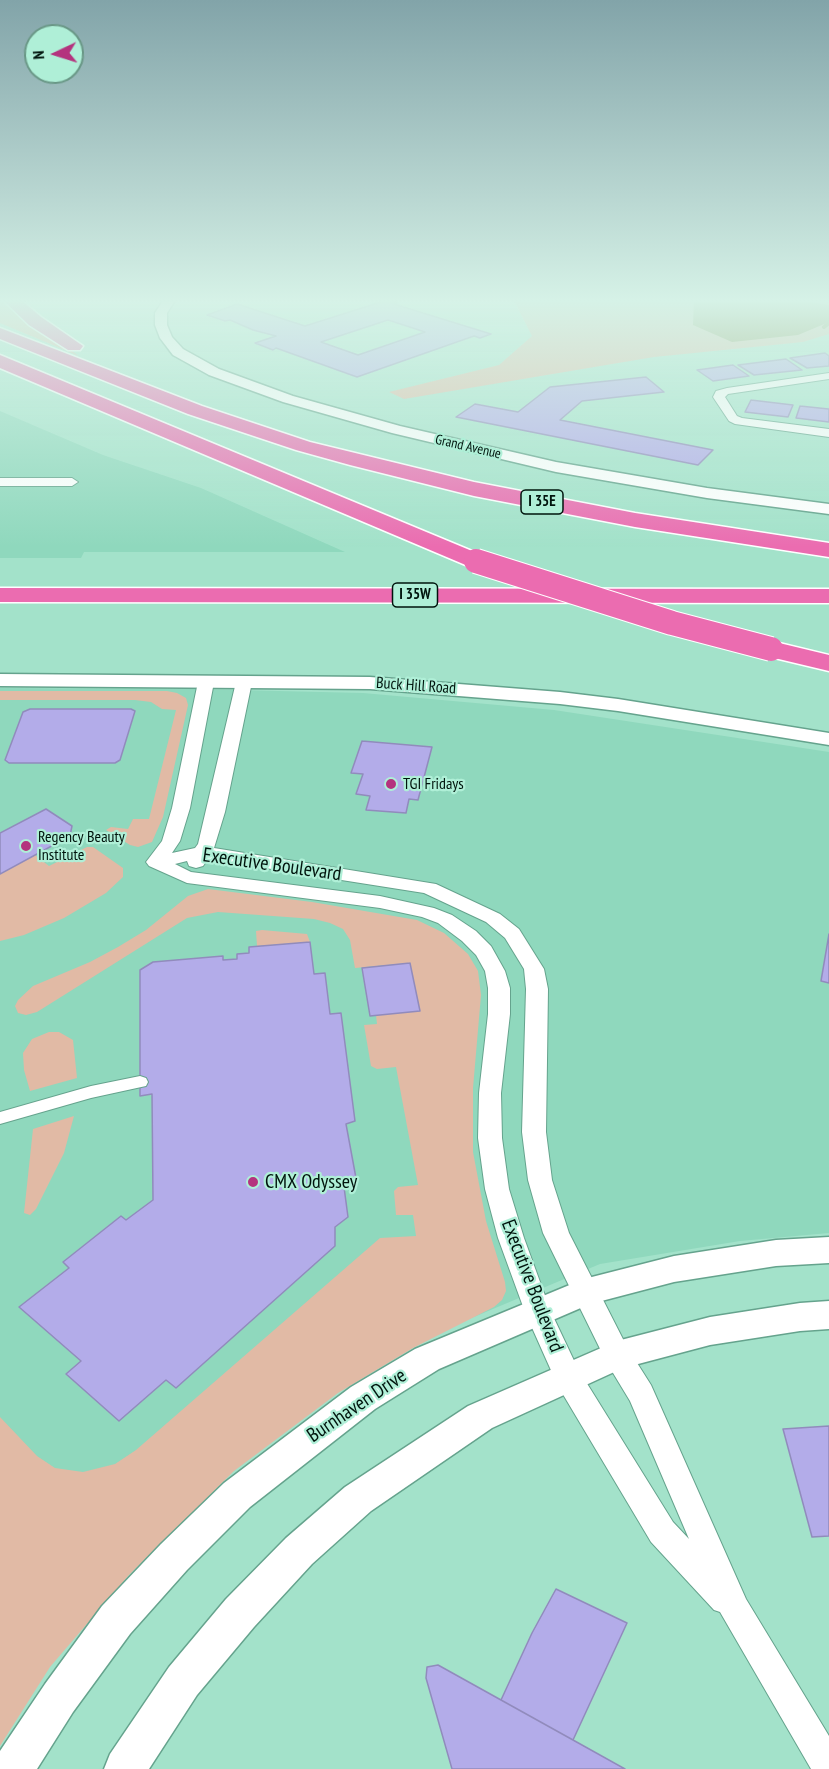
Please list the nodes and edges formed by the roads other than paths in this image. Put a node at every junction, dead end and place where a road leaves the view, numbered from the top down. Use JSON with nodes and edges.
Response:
{"nodes":[{"id":1,"x":18,"y":382,"type":"edge"},
{"id":2,"x":48,"y":382,"type":"edge"},
{"id":3,"x":123,"y":382,"type":"edge"},
{"id":4,"x":151,"y":382,"type":"edge"},
{"id":5,"x":240,"y":382,"type":"edge"},
{"id":6,"x":791,"y":382,"type":"edge"},
{"id":7,"x":261,"y":432,"type":"junction"},
{"id":8,"x":829,"y":433,"type":"edge"},
{"id":9,"x":227,"y":458,"type":"junction"},
{"id":10,"x":0,"y":482,"type":"edge"},
{"id":11,"x":72,"y":482,"type":"dead end"},
{"id":12,"x":829,"y":509,"type":"edge"},
{"id":13,"x":829,"y":550,"type":"edge"},
{"id":14,"x":0,"y":595,"type":"edge"},
{"id":15,"x":829,"y":596,"type":"edge"},
{"id":16,"x":0,"y":617,"type":"edge"},
{"id":17,"x":829,"y":618,"type":"edge"},
{"id":18,"x":829,"y":663,"type":"edge"},
{"id":19,"x":0,"y":680,"type":"edge"},
{"id":20,"x":206,"y":682,"type":"junction"},
{"id":21,"x":244,"y":682,"type":"junction"},
{"id":22,"x":829,"y":739,"type":"edge"},
{"id":23,"x":202,"y":852,"type":"junction"},
{"id":24,"x":156,"y":862,"type":"junction"},
{"id":25,"x":187,"y":877,"type":"junction"},
{"id":26,"x":140,"y":1082,"type":"dead end"},
{"id":27,"x":0,"y":1118,"type":"edge"},
{"id":28,"x":829,"y":1250,"type":"edge"},
{"id":29,"x":584,"y":1292,"type":"junction"},
{"id":30,"x":538,"y":1312,"type":"junction"},
{"id":31,"x":829,"y":1315,"type":"edge"},
{"id":32,"x":617,"y":1355,"type":"junction"},
{"id":33,"x":568,"y":1377,"type":"junction"},
{"id":34,"x":735,"y":1610,"type":"junction"},
{"id":35,"x":829,"y":1768,"type":"edge"},
{"id":36,"x":13,"y":1769,"type":"edge"},
{"id":37,"x":125,"y":1769,"type":"edge"}],
"edges":[{"from":1,"to":9,"type":"highway"},
{"from":2,"to":9,"type":"highway"},
{"from":3,"to":7,"type":"highway","number":"I 35E"},
{"from":4,"to":7,"type":"highway"},
{"from":5,"to":12,"type":"street","name":"Grand Avenue"},
{"from":6,"to":8,"type":"street"},
{"from":7,"to":13,"type":"highway","number":"I 35E"},
{"from":9,"to":18,"type":"highway","bridge":true},
{"from":10,"to":11,"type":"street"},
{"from":14,"to":15,"type":"highway","number":"I 35W"},
{"from":16,"to":17,"type":"highway","number":"I 35W"},
{"from":19,"to":20,"type":"street","name":"Buck Hill Road"},
{"from":20,"to":21,"type":"street","name":"Buck Hill Road"},
{"from":20,"to":24,"type":"street"},
{"from":21,"to":22,"type":"street","name":"Buck Hill Road"},
{"from":21,"to":23,"type":"street"},
{"from":23,"to":24,"type":"street","name":"Executive Boulevard"},
{"from":23,"to":25,"type":"street"},
{"from":23,"to":29,"type":"street","name":"Executive Boulevard"},
{"from":24,"to":25,"type":"street","name":"Executive Boulevard"},
{"from":25,"to":30,"type":"street","name":"Executive Boulevard"},
{"from":26,"to":27,"type":"street"},
{"from":28,"to":29,"type":"street","name":"Burnhaven Drive"},
{"from":29,"to":30,"type":"street","name":"Burnhaven Drive"},
{"from":29,"to":32,"type":"street","name":"Executive Boulevard"},
{"from":30,"to":33,"type":"street","name":"Executive Boulevard"},
{"from":30,"to":36,"type":"street","name":"Burnhaven Drive"},
{"from":31,"to":32,"type":"street"},
{"from":32,"to":33,"type":"street"},
{"from":32,"to":34,"type":"street","name":"Executive Boulevard"},
{"from":33,"to":34,"type":"street","name":"Executive Boulevard"},
{"from":33,"to":37,"type":"street"},
{"from":34,"to":35,"type":"street","name":"Executive Boulevard"}]}
